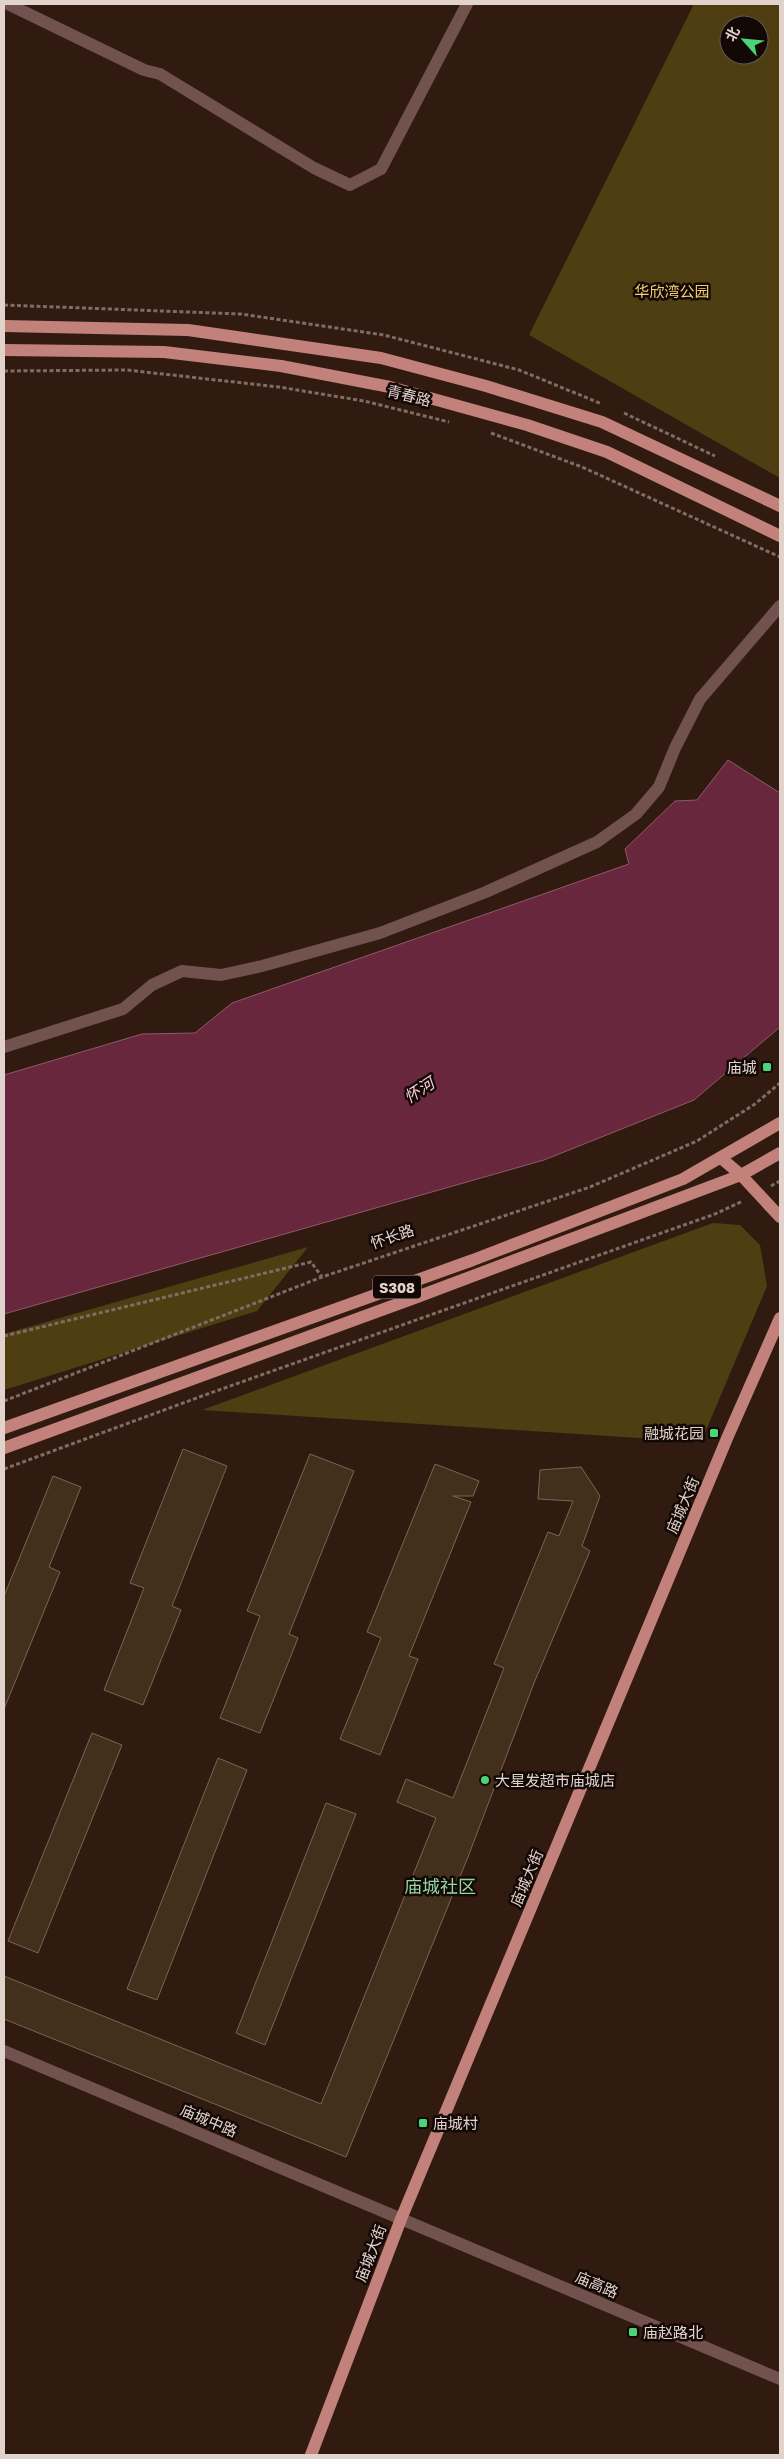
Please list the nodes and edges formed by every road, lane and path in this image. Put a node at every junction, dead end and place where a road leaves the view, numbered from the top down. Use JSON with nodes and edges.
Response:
{"nodes":[{"id":1,"x":8,"y":4,"type":"edge"},
{"id":2,"x":467,"y":4,"type":"edge"},
{"id":3,"x":4,"y":326,"type":"edge"},
{"id":4,"x":4,"y":350,"type":"edge"},
{"id":5,"x":4,"y":371,"type":"edge"},
{"id":6,"x":454,"y":423,"type":"dead end"},
{"id":7,"x":490,"y":433,"type":"dead end"},
{"id":8,"x":780,"y":506,"type":"edge"},
{"id":9,"x":780,"y":536,"type":"edge"},
{"id":10,"x":780,"y":557,"type":"edge"},
{"id":11,"x":780,"y":606,"type":"edge"},
{"id":12,"x":4,"y":1047,"type":"edge"},
{"id":13,"x":780,"y":1083,"type":"edge"},
{"id":14,"x":780,"y":1123,"type":"edge"},
{"id":15,"x":780,"y":1153,"type":"edge"},
{"id":16,"x":721,"y":1158,"type":"junction"},
{"id":17,"x":741,"y":1175,"type":"junction"},
{"id":18,"x":780,"y":1181,"type":"edge"},
{"id":19,"x":758,"y":1194,"type":"junction"},
{"id":20,"x":780,"y":1217,"type":"edge"},
{"id":21,"x":322,"y":1277,"type":"junction"},
{"id":22,"x":780,"y":1318,"type":"edge"},
{"id":23,"x":4,"y":1336,"type":"edge"},
{"id":24,"x":4,"y":1401,"type":"edge"},
{"id":25,"x":4,"y":1428,"type":"edge"},
{"id":26,"x":4,"y":1448,"type":"edge"},
{"id":27,"x":4,"y":1469,"type":"edge"},
{"id":28,"x":4,"y":2051,"type":"edge"},
{"id":29,"x":401,"y":2219,"type":"junction"},
{"id":30,"x":780,"y":2379,"type":"edge"},
{"id":31,"x":310,"y":2455,"type":"edge"}],
"edges":[{"from":1,"to":2,"type":"street"},
{"from":3,"to":8,"type":"main road","name":"青春路"},
{"from":4,"to":9,"type":"main road","name":"青春路"},
{"from":5,"to":6,"type":"path","name":"青春路"},
{"from":7,"to":10,"type":"path"},
{"from":11,"to":12,"type":"street"},
{"from":13,"to":21,"type":"path","name":"怀长路"},
{"from":14,"to":16,"type":"main road","number":"S308"},
{"from":15,"to":17,"type":"main road","number":"S308"},
{"from":16,"to":17,"type":"main road"},
{"from":16,"to":25,"type":"main road","number":"S308"},
{"from":17,"to":19,"type":"main road"},
{"from":17,"to":26,"type":"main road","number":"S308"},
{"from":18,"to":19,"type":"path"},
{"from":19,"to":20,"type":"main road"},
{"from":19,"to":27,"type":"path"},
{"from":21,"to":23,"type":"path"},
{"from":21,"to":24,"type":"path","name":"怀长路"},
{"from":22,"to":29,"type":"main road","name":"庙城大街"},
{"from":28,"to":29,"type":"street","name":"庙城中路"},
{"from":29,"to":30,"type":"street","name":"庙高路"},
{"from":29,"to":31,"type":"main road","name":"庙城大街"}]}
